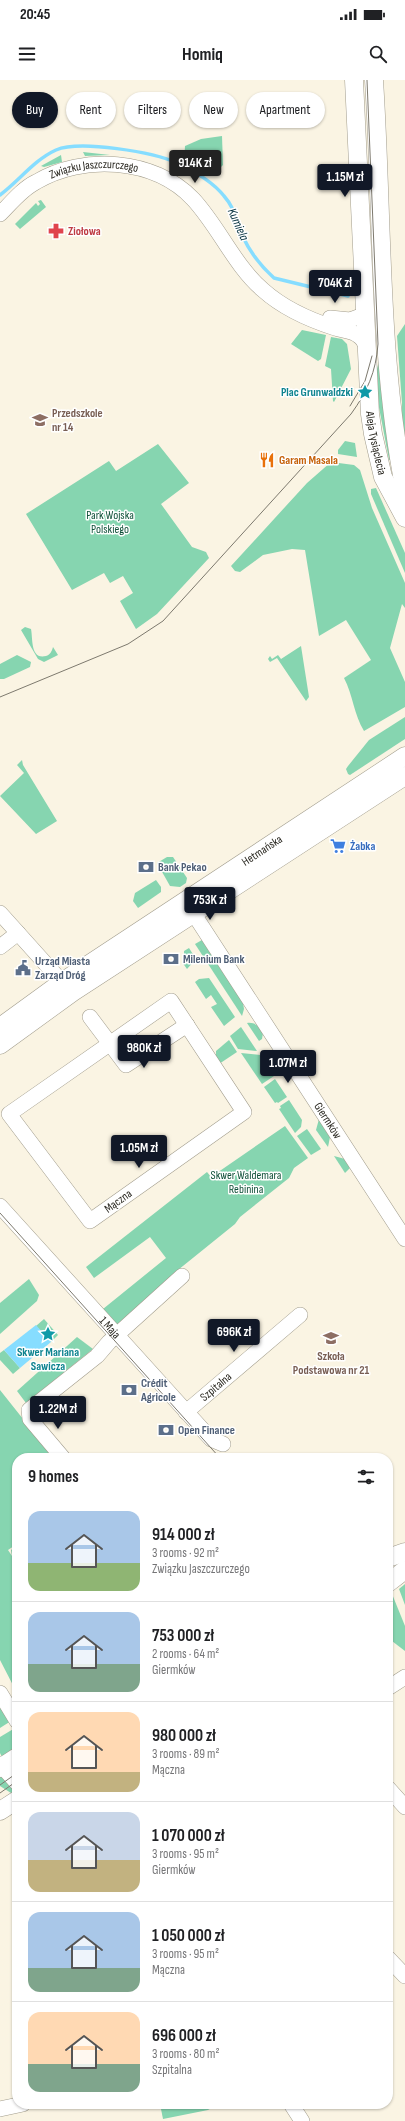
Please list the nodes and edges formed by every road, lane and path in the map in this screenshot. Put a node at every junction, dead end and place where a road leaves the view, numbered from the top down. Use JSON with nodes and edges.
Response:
{"nodes":[{"id":1,"x":354,"y":80,"type":"edge"},
{"id":2,"x":374,"y":80,"type":"edge"},
{"id":3,"x":0,"y":214,"type":"edge"},
{"id":4,"x":366,"y":314,"type":"junction"},
{"id":5,"x":309,"y":317,"type":"junction"},
{"id":6,"x":367,"y":347,"type":"junction"},
{"id":7,"x":405,"y":491,"type":"edge"},
{"id":8,"x":404,"y":510,"type":"edge"},
{"id":9,"x":405,"y":756,"type":"edge"},
{"id":10,"x":405,"y":776,"type":"edge"},
{"id":11,"x":189,"y":907,"type":"junction"},
{"id":12,"x":0,"y":913,"type":"edge"},
{"id":13,"x":18,"y":932,"type":"junction"},
{"id":14,"x":0,"y":947,"type":"edge"},
{"id":15,"x":62,"y":982,"type":"junction"},
{"id":16,"x":90,"y":1017,"type":"dead end"},
{"id":17,"x":187,"y":1025,"type":"junction"},
{"id":18,"x":0,"y":1027,"type":"edge"},
{"id":19,"x":109,"y":1043,"type":"junction"},
{"id":20,"x":0,"y":1045,"type":"edge"},
{"id":21,"x":0,"y":1206,"type":"edge"},
{"id":22,"x":405,"y":1239,"type":"edge"},
{"id":23,"x":182,"y":1276,"type":"dead end"},
{"id":24,"x":300,"y":1316,"type":"dead end"},
{"id":25,"x":117,"y":1336,"type":"junction"},
{"id":26,"x":186,"y":1412,"type":"junction"},
{"id":27,"x":223,"y":1444,"type":"dead end"},
{"id":28,"x":59,"y":1453,"type":"edge"},
{"id":29,"x":405,"y":1552,"type":"edge"},
{"id":30,"x":393,"y":1556,"type":"edge"},
{"id":31,"x":405,"y":1570,"type":"edge"},
{"id":32,"x":393,"y":1579,"type":"edge"},
{"id":33,"x":405,"y":1677,"type":"edge"},
{"id":34,"x":393,"y":1685,"type":"edge"},
{"id":35,"x":0,"y":1693,"type":"edge"},
{"id":36,"x":12,"y":1713,"type":"edge"},
{"id":37,"x":12,"y":1760,"type":"edge"},
{"id":38,"x":1,"y":1766,"type":"edge"},
{"id":39,"x":12,"y":1778,"type":"edge"},
{"id":40,"x":393,"y":1794,"type":"edge"},
{"id":41,"x":12,"y":1803,"type":"edge"},
{"id":42,"x":405,"y":1808,"type":"edge"},
{"id":43,"x":0,"y":1811,"type":"edge"},
{"id":44,"x":393,"y":1963,"type":"edge"},
{"id":45,"x":405,"y":1976,"type":"edge"},
{"id":46,"x":12,"y":2106,"type":"edge"},
{"id":47,"x":0,"y":2109,"type":"edge"},
{"id":48,"x":294,"y":2109,"type":"edge"},
{"id":49,"x":302,"y":2121,"type":"edge"}],
"edges":[{"from":1,"to":4,"type":"main road","name":"Aleja Tysiąclecia"},
{"from":2,"to":7,"type":"main road","name":"Aleja Tysiąclecia"},
{"from":3,"to":5,"type":"street","name":"Związku Jaszczurczego"},
{"from":4,"to":5,"type":"street","name":"Związku Jaszczurczego"},
{"from":4,"to":6,"type":"main road","name":"Aleja Tysiąclecia"},
{"from":5,"to":6,"type":"street","name":"Związku Jaszczurczego"},
{"from":6,"to":8,"type":"main road","name":"Aleja Tysiąclecia"},
{"from":9,"to":11,"type":"main road","name":"Hetmańska"},
{"from":10,"to":11,"type":"main road","name":"Hetmańska"},
{"from":11,"to":15,"type":"main road","name":"Hetmańska"},
{"from":11,"to":20,"type":"main road","name":"Hetmańska"},
{"from":11,"to":22,"type":"street","name":"Giermków"},
{"from":12,"to":13,"type":"street"},
{"from":13,"to":14,"type":"street"},
{"from":13,"to":15,"type":"street"},
{"from":15,"to":18,"type":"main road","name":"Hetmańska"},
{"from":16,"to":19,"type":"street"},
{"from":17,"to":19,"type":"street"},
{"from":17,"to":19,"type":"street","name":"Mączna"},
{"from":17,"to":19,"type":"street","name":"Mączna"},
{"from":21,"to":25,"type":"street","name":"1 Maja"},
{"from":23,"to":25,"type":"street"},
{"from":24,"to":26,"type":"street","name":"Szpitalna"},
{"from":25,"to":26,"type":"street","name":"1 Maja"},
{"from":25,"to":28,"type":"street"},
{"from":26,"to":27,"type":"street","name":"1 Maja"},
{"from":29,"to":30,"type":"main road"},
{"from":31,"to":32,"type":"main road"},
{"from":33,"to":34,"type":"street"},
{"from":35,"to":36,"type":"street"},
{"from":37,"to":38,"type":"main road"},
{"from":38,"to":39,"type":"street"},
{"from":40,"to":42,"type":"street"},
{"from":41,"to":43,"type":"main road"},
{"from":44,"to":45,"type":"street"},
{"from":46,"to":47,"type":"street"},
{"from":48,"to":49,"type":"street"}]}
